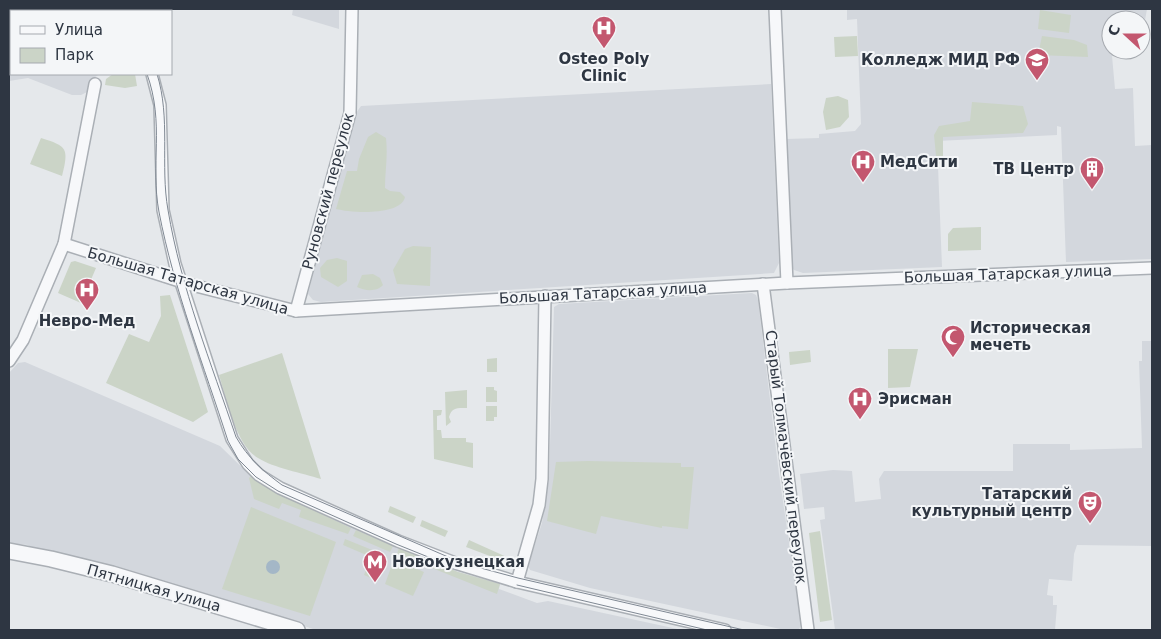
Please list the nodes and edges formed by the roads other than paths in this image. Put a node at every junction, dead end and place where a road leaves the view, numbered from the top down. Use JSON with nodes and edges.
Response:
{"nodes":[{"id":1,"x":352,"y":9,"type":"edge"},
{"id":2,"x":775,"y":9,"type":"edge"},
{"id":3,"x":152,"y":75,"type":"edge"},
{"id":4,"x":95,"y":84,"type":"dead end"},
{"id":5,"x":64,"y":244,"type":"junction"},
{"id":6,"x":1152,"y":268,"type":"edge"},
{"id":7,"x":180,"y":281,"type":"junction"},
{"id":8,"x":787,"y":283,"type":"junction"},
{"id":9,"x":764,"y":284,"type":"junction"},
{"id":10,"x":545,"y":296,"type":"junction"},
{"id":11,"x":296,"y":311,"type":"junction"},
{"id":12,"x":9,"y":361,"type":"edge"},
{"id":13,"x":9,"y":551,"type":"edge"},
{"id":14,"x":517,"y":582,"type":"junction"},
{"id":15,"x":297,"y":630,"type":"edge"},
{"id":16,"x":725,"y":630,"type":"edge"},
{"id":17,"x":808,"y":630,"type":"edge"}],
"edges":[{"from":1,"to":11,"type":"street","name":"Руновский переулок"},
{"from":2,"to":8,"type":"street"},
{"from":3,"to":7,"type":"street"},
{"from":4,"to":5,"type":"street"},
{"from":5,"to":7,"type":"street","name":"Большая Татарская улица"},
{"from":5,"to":12,"type":"street"},
{"from":6,"to":8,"type":"street","name":"Большая Татарская улица"},
{"from":7,"to":11,"type":"street","name":"Большая Татарская улица"},
{"from":7,"to":14,"type":"street"},
{"from":8,"to":9,"type":"street","name":"Большая Татарская улица"},
{"from":9,"to":10,"type":"street","name":"Большая Татарская улица"},
{"from":9,"to":17,"type":"street","name":"Старый Толмачёвский переулок"},
{"from":10,"to":11,"type":"street","name":"Большая Татарская улица"},
{"from":10,"to":14,"type":"street"},
{"from":13,"to":15,"type":"street","name":"Пятницкая улица"},
{"from":14,"to":16,"type":"street"}]}
